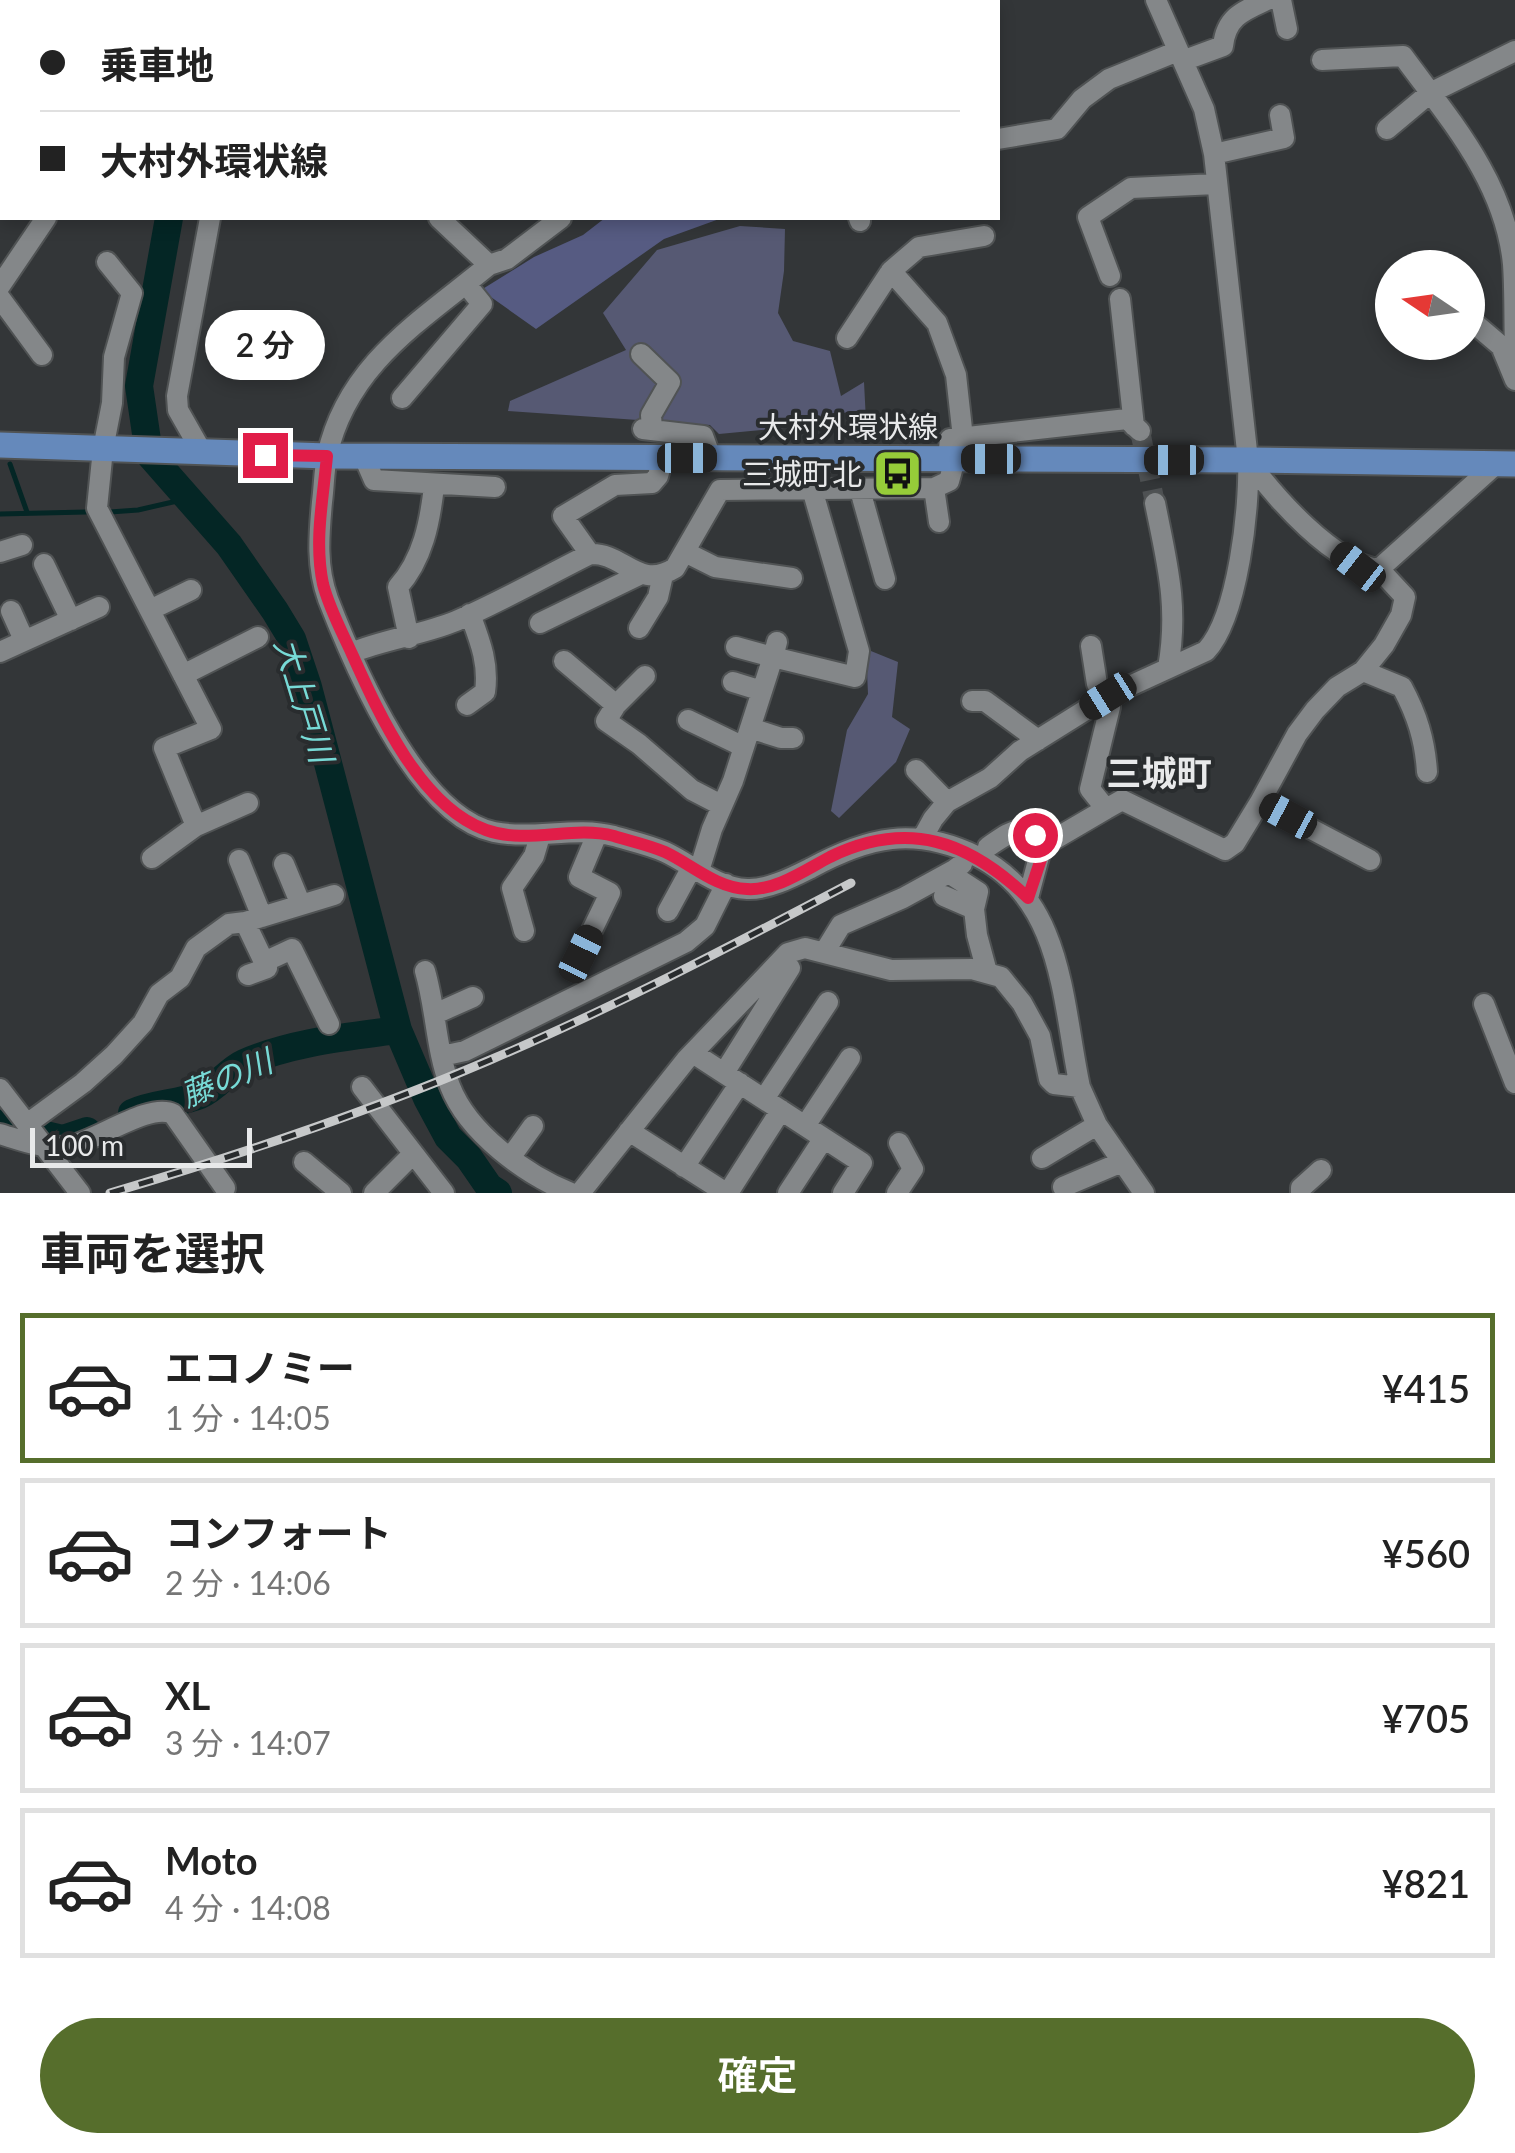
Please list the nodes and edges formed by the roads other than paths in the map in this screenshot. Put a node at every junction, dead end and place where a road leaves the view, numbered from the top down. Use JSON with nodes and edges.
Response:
{"nodes":[{"id":1,"x":1156,"y":0,"type":"edge"},
{"id":2,"x":1267,"y":0,"type":"edge"},
{"id":3,"x":1281,"y":0,"type":"edge"},
{"id":4,"x":1288,"y":30,"type":"dead end"},
{"id":5,"x":1515,"y":51,"type":"edge"},
{"id":6,"x":1182,"y":56,"type":"junction"},
{"id":7,"x":1322,"y":60,"type":"dead end"},
{"id":8,"x":1430,"y":93,"type":"junction"},
{"id":9,"x":1280,"y":116,"type":"dead end"},
{"id":10,"x":1386,"y":128,"type":"dead end"},
{"id":11,"x":1000,"y":132,"type":"edge"},
{"id":12,"x":1214,"y":154,"type":"junction"},
{"id":13,"x":1216,"y":184,"type":"junction"},
{"id":14,"x":45,"y":220,"type":"edge"},
{"id":15,"x":210,"y":220,"type":"edge"},
{"id":16,"x":440,"y":220,"type":"edge"},
{"id":17,"x":558,"y":220,"type":"edge"},
{"id":18,"x":984,"y":236,"type":"dead end"},
{"id":19,"x":108,"y":262,"type":"dead end"},
{"id":20,"x":490,"y":266,"type":"junction"},
{"id":21,"x":891,"y":271,"type":"junction"},
{"id":22,"x":1110,"y":276,"type":"dead end"},
{"id":23,"x":1514,"y":282,"type":"edge"},
{"id":24,"x":466,"y":284,"type":"junction"},
{"id":25,"x":0,"y":286,"type":"edge"},
{"id":26,"x":0,"y":298,"type":"edge"},
{"id":27,"x":1120,"y":299,"type":"dead end"},
{"id":28,"x":1485,"y":332,"type":"edge"},
{"id":29,"x":847,"y":338,"type":"dead end"},
{"id":30,"x":1515,"y":349,"type":"edge"},
{"id":31,"x":642,"y":354,"type":"dead end"},
{"id":32,"x":42,"y":355,"type":"dead end"},
{"id":33,"x":1515,"y":380,"type":"edge"},
{"id":34,"x":402,"y":398,"type":"dead end"},
{"id":35,"x":0,"y":445,"type":"edge"},
{"id":36,"x":108,"y":449,"type":"junction"},
{"id":37,"x":955,"y":452,"type":"junction"},
{"id":38,"x":201,"y":454,"type":"junction"},
{"id":39,"x":327,"y":456,"type":"junction"},
{"id":40,"x":364,"y":456,"type":"junction"},
{"id":41,"x":663,"y":458,"type":"junction"},
{"id":42,"x":710,"y":458,"type":"junction"},
{"id":43,"x":1248,"y":460,"type":"junction"},
{"id":44,"x":1505,"y":464,"type":"edge"},
{"id":45,"x":434,"y":486,"type":"junction"},
{"id":46,"x":494,"y":487,"type":"dead end"},
{"id":47,"x":934,"y":488,"type":"junction"},
{"id":48,"x":812,"y":489,"type":"junction"},
{"id":49,"x":860,"y":490,"type":"junction"},
{"id":50,"x":1155,"y":503,"type":"tunnel mouth"},
{"id":51,"x":939,"y":522,"type":"dead end"},
{"id":52,"x":22,"y":546,"type":"dead end"},
{"id":53,"x":0,"y":552,"type":"edge"},
{"id":54,"x":685,"y":552,"type":"junction"},
{"id":55,"x":590,"y":554,"type":"junction"},
{"id":56,"x":44,"y":564,"type":"dead end"},
{"id":57,"x":1378,"y":569,"type":"junction"},
{"id":58,"x":652,"y":574,"type":"junction"},
{"id":59,"x":792,"y":578,"type":"dead end"},
{"id":60,"x":885,"y":580,"type":"dead end"},
{"id":61,"x":192,"y":590,"type":"dead end"},
{"id":62,"x":99,"y":607,"type":"dead end"},
{"id":63,"x":150,"y":610,"type":"junction"},
{"id":64,"x":11,"y":611,"type":"dead end"},
{"id":65,"x":470,"y":614,"type":"junction"},
{"id":66,"x":70,"y":620,"type":"junction"},
{"id":67,"x":540,"y":623,"type":"dead end"},
{"id":68,"x":639,"y":628,"type":"dead end"},
{"id":69,"x":258,"y":638,"type":"dead end"},
{"id":70,"x":410,"y":638,"type":"junction"},
{"id":71,"x":24,"y":640,"type":"junction"},
{"id":72,"x":1091,"y":646,"type":"dead end"},
{"id":73,"x":736,"y":647,"type":"dead end"},
{"id":74,"x":775,"y":649,"type":"junction"},
{"id":75,"x":0,"y":652,"type":"edge"},
{"id":76,"x":352,"y":654,"type":"junction"},
{"id":77,"x":564,"y":661,"type":"dead end"},
{"id":78,"x":1168,"y":668,"type":"junction"},
{"id":79,"x":1364,"y":671,"type":"junction"},
{"id":80,"x":184,"y":676,"type":"junction"},
{"id":81,"x":645,"y":676,"type":"dead end"},
{"id":82,"x":733,"y":682,"type":"dead end"},
{"id":83,"x":450,"y":689,"type":"dead end"},
{"id":84,"x":762,"y":691,"type":"junction"},
{"id":85,"x":1108,"y":696,"type":"junction"},
{"id":86,"x":972,"y":701,"type":"dead end"},
{"id":87,"x":616,"y":705,"type":"junction"},
{"id":88,"x":688,"y":720,"type":"dead end"},
{"id":89,"x":747,"y":738,"type":"junction"},
{"id":90,"x":793,"y":738,"type":"dead end"},
{"id":91,"x":1038,"y":740,"type":"junction"},
{"id":92,"x":916,"y":770,"type":"dead end"},
{"id":93,"x":1427,"y":772,"type":"dead end"},
{"id":94,"x":947,"y":802,"type":"junction"},
{"id":95,"x":1260,"y":802,"type":"junction"},
{"id":96,"x":248,"y":803,"type":"dead end"},
{"id":97,"x":721,"y":804,"type":"junction"},
{"id":98,"x":1106,"y":809,"type":"junction"},
{"id":99,"x":196,"y":826,"type":"junction"},
{"id":100,"x":596,"y":834,"type":"junction"},
{"id":101,"x":540,"y":836,"type":"junction"},
{"id":102,"x":922,"y":839,"type":"junction"},
{"id":103,"x":988,"y":847,"type":"dead end"},
{"id":104,"x":1045,"y":847,"type":"junction"},
{"id":105,"x":152,"y":858,"type":"dead end"},
{"id":106,"x":240,"y":860,"type":"dead end"},
{"id":107,"x":1370,"y":860,"type":"dead end"},
{"id":108,"x":284,"y":864,"type":"dead end"},
{"id":109,"x":695,"y":869,"type":"junction"},
{"id":110,"x":726,"y":884,"type":"junction"},
{"id":111,"x":334,"y":895,"type":"dead end"},
{"id":112,"x":944,"y":896,"type":"dead end"},
{"id":113,"x":1028,"y":898,"type":"junction"},
{"id":114,"x":301,"y":905,"type":"junction"},
{"id":115,"x":974,"y":909,"type":"junction"},
{"id":116,"x":668,"y":911,"type":"dead end"},
{"id":117,"x":254,"y":920,"type":"junction"},
{"id":118,"x":524,"y":931,"type":"dead end"},
{"id":119,"x":825,"y":952,"type":"junction"},
{"id":120,"x":581,"y":954,"type":"dead end"},
{"id":121,"x":790,"y":968,"type":"junction"},
{"id":122,"x":425,"y":971,"type":"dead end"},
{"id":123,"x":987,"y":972,"type":"junction"},
{"id":124,"x":473,"y":998,"type":"dead end"},
{"id":125,"x":828,"y":1002,"type":"dead end"},
{"id":126,"x":1484,"y":1004,"type":"dead end"},
{"id":127,"x":436,"y":1014,"type":"junction"},
{"id":128,"x":329,"y":1024,"type":"dead end"},
{"id":129,"x":693,"y":1052,"type":"junction"},
{"id":130,"x":442,"y":1056,"type":"junction"},
{"id":131,"x":850,"y":1058,"type":"dead end"},
{"id":132,"x":732,"y":1078,"type":"junction"},
{"id":133,"x":1515,"y":1083,"type":"edge"},
{"id":134,"x":1080,"y":1086,"type":"junction"},
{"id":135,"x":362,"y":1088,"type":"dead end"},
{"id":136,"x":0,"y":1089,"type":"edge"},
{"id":137,"x":773,"y":1105,"type":"junction"},
{"id":138,"x":1096,"y":1125,"type":"junction"},
{"id":139,"x":533,"y":1126,"type":"dead end"},
{"id":140,"x":805,"y":1126,"type":"junction"},
{"id":141,"x":629,"y":1131,"type":"junction"},
{"id":142,"x":0,"y":1134,"type":"edge"},
{"id":143,"x":34,"y":1134,"type":"junction"},
{"id":144,"x":824,"y":1138,"type":"junction"},
{"id":145,"x":899,"y":1143,"type":"dead end"},
{"id":146,"x":412,"y":1155,"type":"junction"},
{"id":147,"x":510,"y":1158,"type":"junction"},
{"id":148,"x":1042,"y":1158,"type":"dead end"},
{"id":149,"x":304,"y":1162,"type":"dead end"},
{"id":150,"x":1122,"y":1162,"type":"junction"},
{"id":151,"x":684,"y":1166,"type":"junction"},
{"id":152,"x":1322,"y":1170,"type":"dead end"},
{"id":153,"x":1063,"y":1187,"type":"dead end"},
{"id":154,"x":225,"y":1188,"type":"dead end"},
{"id":155,"x":1139,"y":1190,"type":"edge"},
{"id":156,"x":80,"y":1193,"type":"edge"},
{"id":157,"x":341,"y":1193,"type":"edge"},
{"id":158,"x":374,"y":1193,"type":"edge"},
{"id":159,"x":444,"y":1193,"type":"edge"},
{"id":160,"x":571,"y":1193,"type":"edge"},
{"id":161,"x":580,"y":1193,"type":"edge"},
{"id":162,"x":727,"y":1193,"type":"edge"},
{"id":163,"x":788,"y":1193,"type":"edge"},
{"id":164,"x":843,"y":1193,"type":"edge"},
{"id":165,"x":897,"y":1193,"type":"edge"},
{"id":166,"x":1301,"y":1193,"type":"edge"}],
"edges":[{"from":1,"to":6,"type":"street"},
{"from":2,"to":6,"type":"street"},
{"from":3,"to":4,"type":"street"},
{"from":5,"to":8,"type":"street"},
{"from":6,"to":11,"type":"street"},
{"from":6,"to":12,"type":"street"},
{"from":7,"to":8,"type":"street"},
{"from":8,"to":10,"type":"street"},
{"from":8,"to":23,"type":"street"},
{"from":9,"to":12,"type":"street"},
{"from":12,"to":13,"type":"street"},
{"from":13,"to":22,"type":"street"},
{"from":13,"to":43,"type":"street"},
{"from":14,"to":25,"type":"street"},
{"from":15,"to":38,"type":"street"},
{"from":16,"to":20,"type":"street"},
{"from":17,"to":20,"type":"street"},
{"from":18,"to":21,"type":"street"},
{"from":19,"to":36,"type":"street"},
{"from":20,"to":24,"type":"street"},
{"from":21,"to":29,"type":"street"},
{"from":21,"to":37,"type":"street"},
{"from":23,"to":30,"type":"street"},
{"from":24,"to":34,"type":"street"},
{"from":24,"to":39,"type":"street"},
{"from":26,"to":32,"type":"street"},
{"from":27,"to":37,"type":"street"},
{"from":28,"to":33,"type":"street"},
{"from":31,"to":42,"type":"street"},
{"from":35,"to":36,"type":"main road"},
{"from":36,"to":38,"type":"main road","name":"大村外環状線"},
{"from":36,"to":63,"type":"street"},
{"from":37,"to":42,"type":"main road","name":"大村外環状線"},
{"from":37,"to":43,"type":"main road","name":"大村外環状線"},
{"from":37,"to":47,"type":"street"},
{"from":38,"to":39,"type":"main road","name":"大村外環状線"},
{"from":39,"to":40,"type":"main road","name":"大村外環状線"},
{"from":39,"to":76,"type":"street"},
{"from":40,"to":41,"type":"main road","name":"大村外環状線"},
{"from":40,"to":45,"type":"street"},
{"from":41,"to":42,"type":"main road","name":"大村外環状線"},
{"from":41,"to":55,"type":"street"},
{"from":43,"to":44,"type":"main road","name":"大村外環状線"},
{"from":43,"to":57,"type":"street"},
{"from":43,"to":78,"type":"street"},
{"from":44,"to":57,"type":"street"},
{"from":45,"to":46,"type":"street"},
{"from":45,"to":70,"type":"street"},
{"from":47,"to":49,"type":"street"},
{"from":47,"to":51,"type":"street"},
{"from":48,"to":49,"type":"street"},
{"from":48,"to":54,"type":"street"},
{"from":48,"to":74,"type":"street"},
{"from":49,"to":60,"type":"street"},
{"from":50,"to":78,"type":"street"},
{"from":52,"to":53,"type":"street"},
{"from":54,"to":58,"type":"street"},
{"from":54,"to":59,"type":"street"},
{"from":55,"to":58,"type":"street"},
{"from":55,"to":65,"type":"street"},
{"from":56,"to":66,"type":"street"},
{"from":57,"to":79,"type":"street"},
{"from":58,"to":67,"type":"street"},
{"from":58,"to":68,"type":"street"},
{"from":61,"to":63,"type":"street"},
{"from":62,"to":66,"type":"street"},
{"from":63,"to":80,"type":"street"},
{"from":64,"to":71,"type":"street"},
{"from":65,"to":70,"type":"street"},
{"from":65,"to":83,"type":"street"},
{"from":66,"to":71,"type":"street"},
{"from":69,"to":80,"type":"street"},
{"from":70,"to":76,"type":"street"},
{"from":71,"to":75,"type":"street"},
{"from":72,"to":85,"type":"street"},
{"from":73,"to":74,"type":"street"},
{"from":74,"to":84,"type":"street"},
{"from":76,"to":101,"type":"street"},
{"from":77,"to":87,"type":"street"},
{"from":78,"to":85,"type":"street"},
{"from":79,"to":93,"type":"street"},
{"from":79,"to":95,"type":"street"},
{"from":80,"to":99,"type":"street"},
{"from":81,"to":87,"type":"street"},
{"from":82,"to":84,"type":"street"},
{"from":84,"to":89,"type":"street"},
{"from":85,"to":91,"type":"street"},
{"from":85,"to":98,"type":"street"},
{"from":86,"to":91,"type":"street"},
{"from":87,"to":97,"type":"street"},
{"from":88,"to":89,"type":"street"},
{"from":89,"to":90,"type":"street"},
{"from":89,"to":97,"type":"street"},
{"from":91,"to":94,"type":"street"},
{"from":92,"to":94,"type":"street"},
{"from":94,"to":102,"type":"street"},
{"from":95,"to":98,"type":"street"},
{"from":95,"to":107,"type":"street"},
{"from":96,"to":99,"type":"street"},
{"from":97,"to":109,"type":"street"},
{"from":98,"to":104,"type":"street"},
{"from":99,"to":105,"type":"street"},
{"from":100,"to":101,"type":"street"},
{"from":100,"to":109,"type":"street"},
{"from":100,"to":120,"type":"street"},
{"from":101,"to":118,"type":"street"},
{"from":102,"to":110,"type":"street"},
{"from":102,"to":113,"type":"street"},
{"from":103,"to":104,"type":"street"},
{"from":104,"to":113,"type":"street"},
{"from":106,"to":117,"type":"street"},
{"from":108,"to":114,"type":"street"},
{"from":109,"to":110,"type":"street"},
{"from":109,"to":116,"type":"street"},
{"from":110,"to":130,"type":"street"},
{"from":111,"to":114,"type":"street"},
{"from":112,"to":115,"type":"street"},
{"from":113,"to":134,"type":"street"},
{"from":114,"to":117,"type":"street"},
{"from":115,"to":119,"type":"street"},
{"from":115,"to":123,"type":"street"},
{"from":117,"to":128,"type":"street"},
{"from":117,"to":143,"type":"street"},
{"from":119,"to":121,"type":"street"},
{"from":119,"to":123,"type":"street"},
{"from":121,"to":129,"type":"street"},
{"from":121,"to":132,"type":"street"},
{"from":122,"to":127,"type":"street"},
{"from":123,"to":134,"type":"street"},
{"from":124,"to":127,"type":"street"},
{"from":125,"to":137,"type":"street"},
{"from":126,"to":133,"type":"street"},
{"from":127,"to":130,"type":"street"},
{"from":129,"to":132,"type":"street"},
{"from":129,"to":141,"type":"street"},
{"from":130,"to":147,"type":"street"},
{"from":131,"to":140,"type":"street"},
{"from":132,"to":137,"type":"street"},
{"from":132,"to":151,"type":"street"},
{"from":134,"to":138,"type":"street"},
{"from":135,"to":146,"type":"street"},
{"from":136,"to":143,"type":"street"},
{"from":137,"to":140,"type":"street"},
{"from":137,"to":162,"type":"street"},
{"from":138,"to":148,"type":"street"},
{"from":138,"to":150,"type":"street"},
{"from":139,"to":147,"type":"street"},
{"from":140,"to":144,"type":"street"},
{"from":141,"to":151,"type":"street"},
{"from":141,"to":161,"type":"street"},
{"from":142,"to":143,"type":"street"},
{"from":143,"to":154,"type":"street"},
{"from":143,"to":156,"type":"street"},
{"from":144,"to":163,"type":"street"},
{"from":144,"to":164,"type":"street"},
{"from":145,"to":165,"type":"street"},
{"from":146,"to":158,"type":"street"},
{"from":146,"to":159,"type":"street"},
{"from":147,"to":160,"type":"street"},
{"from":149,"to":157,"type":"street"},
{"from":150,"to":153,"type":"street"},
{"from":150,"to":155,"type":"street"},
{"from":151,"to":162,"type":"street"},
{"from":152,"to":166,"type":"street"}]}
